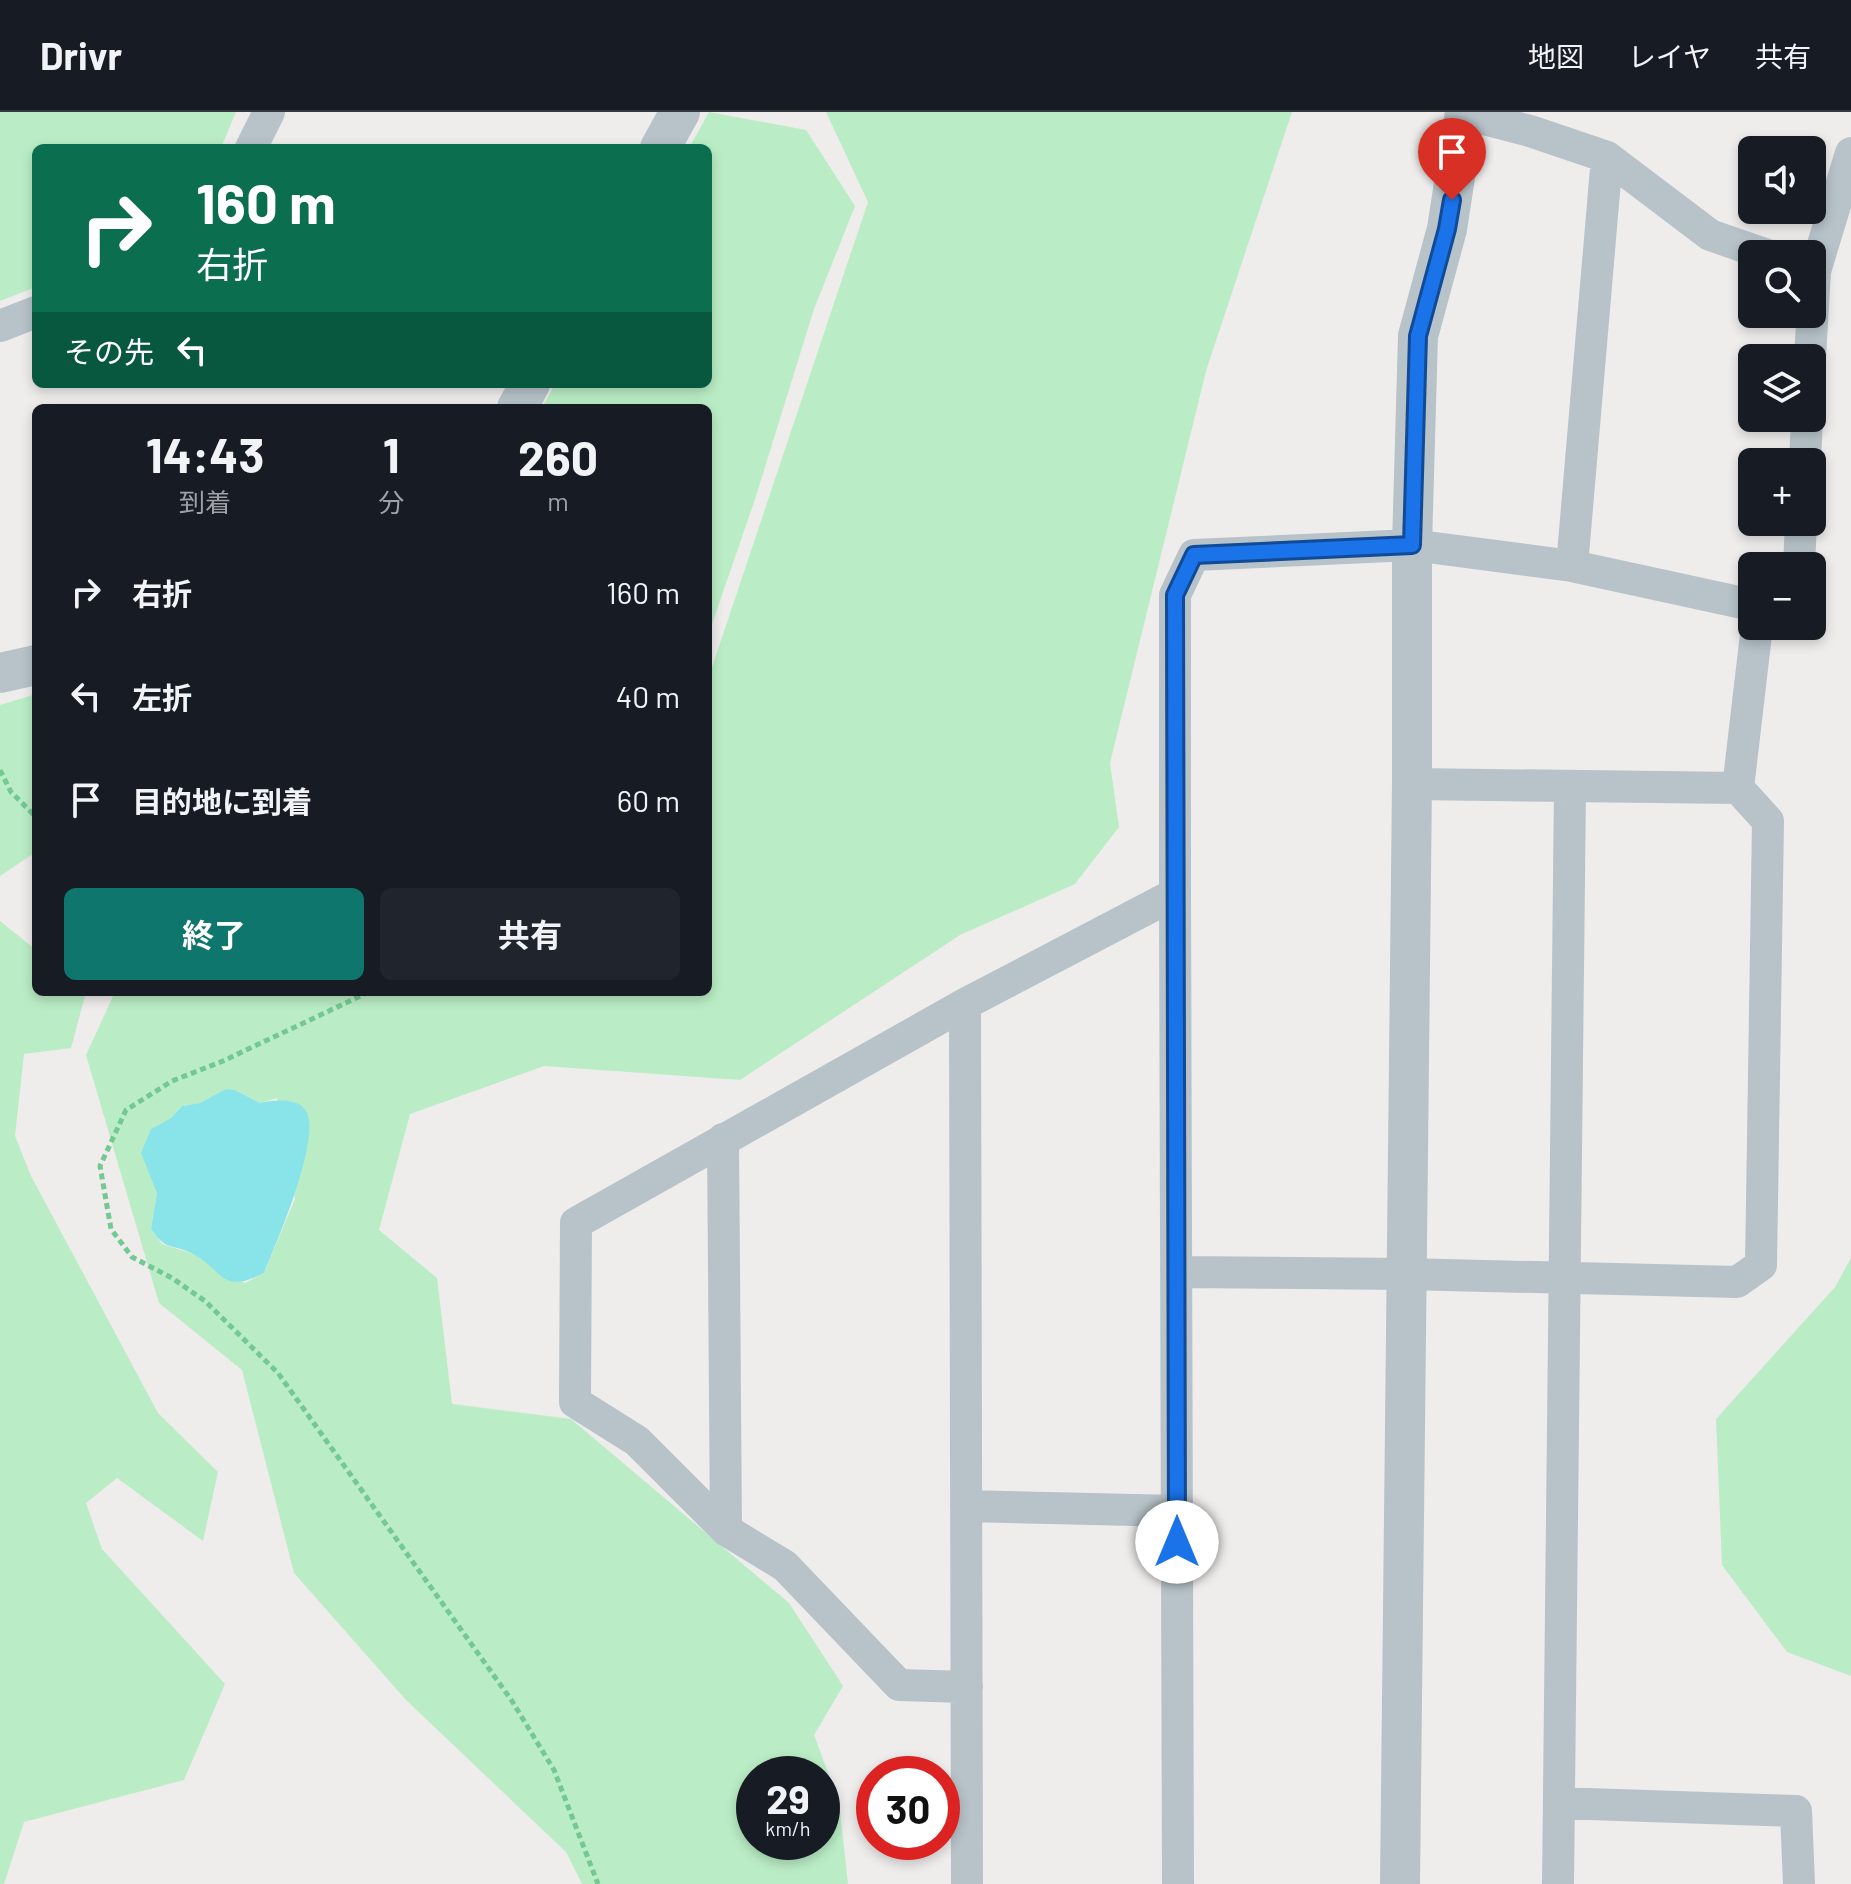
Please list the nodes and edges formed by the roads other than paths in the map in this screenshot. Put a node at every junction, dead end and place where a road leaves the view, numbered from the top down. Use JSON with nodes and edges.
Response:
{"nodes":[{"id":1,"x":269,"y":112,"type":"edge"},
{"id":2,"x":680,"y":112,"type":"edge"},
{"id":3,"x":1465,"y":113,"type":"edge"},
{"id":4,"x":253,"y":144,"type":"edge"},
{"id":5,"x":662,"y":144,"type":"edge"},
{"id":6,"x":1851,"y":153,"type":"edge"},
{"id":7,"x":1607,"y":157,"type":"junction"},
{"id":8,"x":1824,"y":240,"type":"edge"},
{"id":9,"x":1738,"y":245,"type":"edge"},
{"id":10,"x":32,"y":314,"type":"edge"},
{"id":11,"x":0,"y":326,"type":"edge"},
{"id":12,"x":1412,"y":545,"type":"junction"},
{"id":13,"x":1572,"y":566,"type":"junction"},
{"id":14,"x":1738,"y":602,"type":"edge"},
{"id":15,"x":1755,"y":640,"type":"edge"},
{"id":16,"x":32,"y":666,"type":"edge"},
{"id":17,"x":0,"y":673,"type":"edge"},
{"id":18,"x":1412,"y":784,"type":"junction"},
{"id":19,"x":1570,"y":786,"type":"junction"},
{"id":20,"x":1738,"y":788,"type":"junction"},
{"id":21,"x":1175,"y":894,"type":"junction"},
{"id":22,"x":965,"y":1004,"type":"junction"},
{"id":23,"x":723,"y":1139,"type":"junction"},
{"id":24,"x":1176,"y":1272,"type":"junction"},
{"id":25,"x":1405,"y":1274,"type":"junction"},
{"id":26,"x":1564,"y":1279,"type":"junction"},
{"id":27,"x":966,"y":1506,"type":"junction"},
{"id":28,"x":1177,"y":1511,"type":"junction"},
{"id":29,"x":726,"y":1530,"type":"junction"},
{"id":30,"x":967,"y":1687,"type":"junction"},
{"id":31,"x":1559,"y":1803,"type":"junction"},
{"id":32,"x":967,"y":1884,"type":"edge"},
{"id":33,"x":1178,"y":1884,"type":"edge"},
{"id":34,"x":1400,"y":1884,"type":"edge"},
{"id":35,"x":1558,"y":1884,"type":"edge"},
{"id":36,"x":1799,"y":1884,"type":"edge"}],
"edges":[{"from":1,"to":4,"type":"street"},
{"from":2,"to":5,"type":"street"},
{"from":3,"to":7,"type":"street"},
{"from":3,"to":12,"type":"street"},
{"from":6,"to":8,"type":"street"},
{"from":7,"to":9,"type":"street"},
{"from":7,"to":13,"type":"street"},
{"from":10,"to":11,"type":"street"},
{"from":12,"to":13,"type":"street"},
{"from":12,"to":18,"type":"street"},
{"from":12,"to":21,"type":"street"},
{"from":13,"to":14,"type":"street"},
{"from":15,"to":20,"type":"street"},
{"from":16,"to":17,"type":"street"},
{"from":18,"to":19,"type":"street"},
{"from":18,"to":25,"type":"street"},
{"from":19,"to":20,"type":"street"},
{"from":19,"to":26,"type":"street"},
{"from":20,"to":26,"type":"street"},
{"from":21,"to":22,"type":"street"},
{"from":21,"to":24,"type":"street"},
{"from":22,"to":23,"type":"street"},
{"from":22,"to":27,"type":"street"},
{"from":23,"to":29,"type":"street"},
{"from":23,"to":29,"type":"street"},
{"from":24,"to":25,"type":"street"},
{"from":24,"to":28,"type":"street"},
{"from":25,"to":26,"type":"street"},
{"from":25,"to":34,"type":"street"},
{"from":26,"to":31,"type":"street"},
{"from":27,"to":28,"type":"street"},
{"from":27,"to":30,"type":"street"},
{"from":28,"to":33,"type":"street"},
{"from":29,"to":30,"type":"street"},
{"from":30,"to":32,"type":"street"},
{"from":31,"to":35,"type":"street"},
{"from":31,"to":36,"type":"street"}]}
